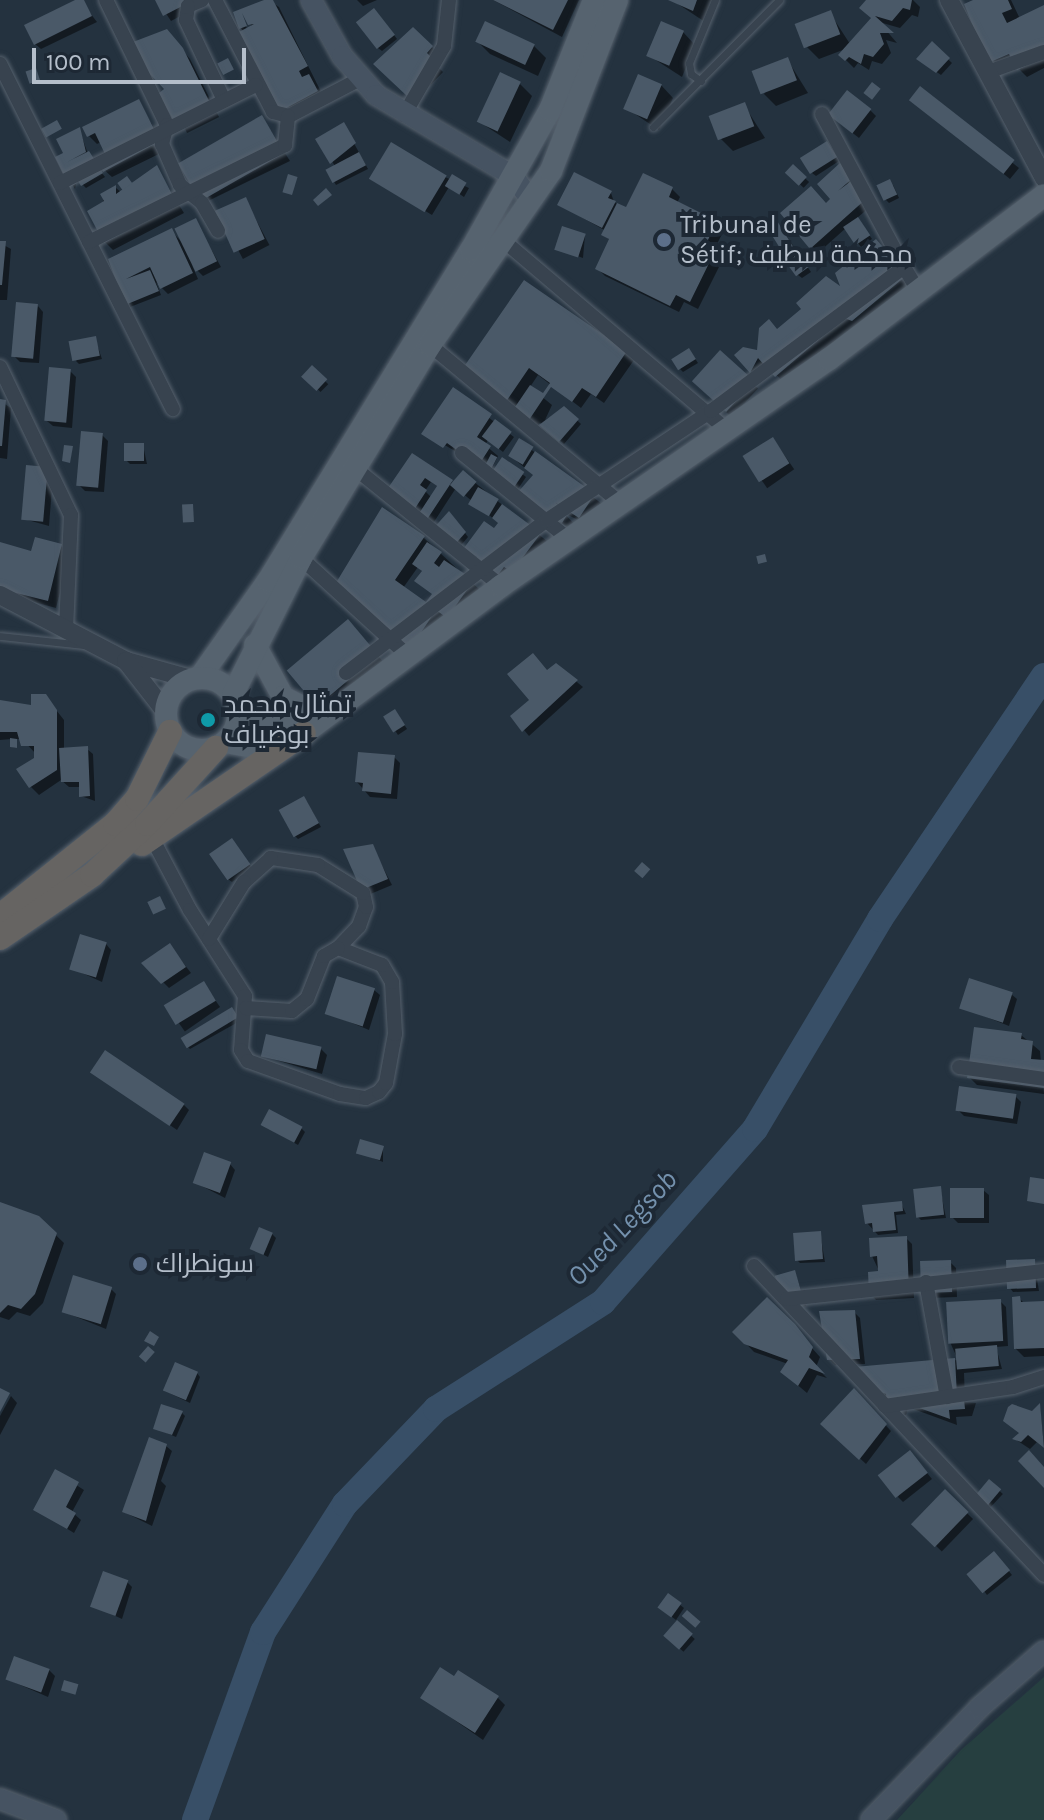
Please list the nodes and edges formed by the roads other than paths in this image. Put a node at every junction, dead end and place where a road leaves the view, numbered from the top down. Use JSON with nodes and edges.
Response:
{"nodes":[{"id":1,"x":106,"y":0,"type":"edge"},
{"id":2,"x":202,"y":0,"type":"edge"},
{"id":3,"x":215,"y":0,"type":"edge"},
{"id":4,"x":311,"y":0,"type":"edge"},
{"id":5,"x":449,"y":0,"type":"edge"},
{"id":6,"x":594,"y":0,"type":"edge"},
{"id":7,"x":617,"y":0,"type":"edge"},
{"id":8,"x":715,"y":0,"type":"edge"},
{"id":9,"x":779,"y":0,"type":"edge"},
{"id":10,"x":949,"y":0,"type":"edge"},
{"id":11,"x":1044,"y":52,"type":"edge"},
{"id":12,"x":0,"y":64,"type":"edge"},
{"id":13,"x":988,"y":72,"type":"junction"},
{"id":14,"x":360,"y":79,"type":"junction"},
{"id":15,"x":701,"y":81,"type":"junction"},
{"id":16,"x":256,"y":85,"type":"junction"},
{"id":17,"x":224,"y":100,"type":"junction"},
{"id":18,"x":822,"y":114,"type":"dead end"},
{"id":19,"x":404,"y":115,"type":"junction"},
{"id":20,"x":288,"y":116,"type":"junction"},
{"id":21,"x":167,"y":125,"type":"junction"},
{"id":22,"x":653,"y":127,"type":"dead end"},
{"id":23,"x":513,"y":176,"type":"junction"},
{"id":24,"x":1044,"y":178,"type":"edge"},
{"id":25,"x":60,"y":183,"type":"junction"},
{"id":26,"x":188,"y":192,"type":"junction"},
{"id":27,"x":1044,"y":195,"type":"edge"},
{"id":28,"x":532,"y":201,"type":"junction"},
{"id":29,"x":218,"y":231,"type":"dead end"},
{"id":30,"x":504,"y":241,"type":"junction"},
{"id":31,"x":89,"y":242,"type":"junction"},
{"id":32,"x":904,"y":267,"type":"junction"},
{"id":33,"x":917,"y":289,"type":"junction"},
{"id":34,"x":815,"y":336,"type":"junction"},
{"id":35,"x":430,"y":345,"type":"junction"},
{"id":36,"x":829,"y":359,"type":"junction"},
{"id":37,"x":0,"y":367,"type":"edge"},
{"id":38,"x":173,"y":409,"type":"dead end"},
{"id":39,"x":711,"y":411,"type":"junction"},
{"id":40,"x":728,"y":431,"type":"junction"},
{"id":41,"x":462,"y":453,"type":"dead end"},
{"id":42,"x":356,"y":469,"type":"junction"},
{"id":43,"x":601,"y":483,"type":"junction"},
{"id":44,"x":623,"y":505,"type":"junction"},
{"id":45,"x":547,"y":520,"type":"junction"},
{"id":46,"x":571,"y":541,"type":"junction"},
{"id":47,"x":301,"y":558,"type":"junction"},
{"id":48,"x":484,"y":568,"type":"junction"},
{"id":49,"x":501,"y":586,"type":"junction"},
{"id":50,"x":0,"y":595,"type":"edge"},
{"id":51,"x":66,"y":628,"type":"junction"},
{"id":52,"x":0,"y":636,"type":"edge"},
{"id":53,"x":255,"y":645,"type":"junction"},
{"id":54,"x":399,"y":646,"type":"junction"},
{"id":55,"x":101,"y":647,"type":"junction"},
{"id":56,"x":126,"y":661,"type":"junction"},
{"id":57,"x":346,"y":673,"type":"dead end"},
{"id":58,"x":195,"y":678,"type":"junction"},
{"id":59,"x":236,"y":704,"type":"junction"},
{"id":60,"x":318,"y":719,"type":"junction"},
{"id":61,"x":168,"y":721,"type":"junction"},
{"id":62,"x":220,"y":745,"type":"junction"},
{"id":63,"x":152,"y":838,"type":"junction"},
{"id":64,"x":92,"y":875,"type":"junction"},
{"id":65,"x":0,"y":916,"type":"edge"},
{"id":66,"x":0,"y":938,"type":"edge"},
{"id":67,"x":209,"y":939,"type":"junction"},
{"id":68,"x":338,"y":948,"type":"junction"},
{"id":69,"x":246,"y":1008,"type":"junction"},
{"id":70,"x":959,"y":1067,"type":"dead end"},
{"id":71,"x":1044,"y":1079,"type":"edge"},
{"id":72,"x":754,"y":1266,"type":"dead end"},
{"id":73,"x":1044,"y":1271,"type":"edge"},
{"id":74,"x":926,"y":1282,"type":"junction"},
{"id":75,"x":787,"y":1299,"type":"junction"},
{"id":76,"x":1044,"y":1377,"type":"edge"},
{"id":77,"x":947,"y":1397,"type":"junction"},
{"id":78,"x":885,"y":1406,"type":"junction"},
{"id":79,"x":1044,"y":1575,"type":"edge"},
{"id":80,"x":1044,"y":1651,"type":"edge"},
{"id":81,"x":0,"y":1799,"type":"edge"},
{"id":82,"x":56,"y":1820,"type":"edge"},
{"id":83,"x":871,"y":1820,"type":"edge"}],
"edges":[{"from":1,"to":21,"type":"street"},
{"from":2,"to":17,"type":"street"},
{"from":3,"to":16,"type":"street"},
{"from":4,"to":14,"type":"main road"},
{"from":5,"to":19,"type":"street"},
{"from":6,"to":23,"type":"main road"},
{"from":7,"to":28,"type":"main road"},
{"from":8,"to":15,"type":"lane"},
{"from":9,"to":15,"type":"lane"},
{"from":10,"to":13,"type":"street"},
{"from":11,"to":13,"type":"street"},
{"from":12,"to":25,"type":"street"},
{"from":13,"to":24,"type":"street"},
{"from":14,"to":19,"type":"main road"},
{"from":14,"to":20,"type":"street"},
{"from":15,"to":22,"type":"lane"},
{"from":16,"to":17,"type":"street"},
{"from":16,"to":20,"type":"street"},
{"from":17,"to":21,"type":"street"},
{"from":18,"to":32,"type":"street"},
{"from":19,"to":23,"type":"main road"},
{"from":20,"to":26,"type":"street"},
{"from":21,"to":25,"type":"street"},
{"from":21,"to":26,"type":"street"},
{"from":23,"to":28,"type":"main road"},
{"from":23,"to":58,"type":"main road"},
{"from":25,"to":31,"type":"street"},
{"from":26,"to":29,"type":"street"},
{"from":26,"to":31,"type":"street"},
{"from":27,"to":33,"type":"main road"},
{"from":28,"to":30,"type":"main road"},
{"from":30,"to":35,"type":"main road"},
{"from":30,"to":39,"type":"street"},
{"from":31,"to":38,"type":"street"},
{"from":32,"to":33,"type":"street"},
{"from":32,"to":34,"type":"street"},
{"from":33,"to":36,"type":"main road"},
{"from":34,"to":36,"type":"street"},
{"from":34,"to":39,"type":"street"},
{"from":35,"to":42,"type":"main road"},
{"from":35,"to":43,"type":"street"},
{"from":36,"to":40,"type":"main road"},
{"from":37,"to":51,"type":"street"},
{"from":39,"to":40,"type":"street"},
{"from":39,"to":43,"type":"street"},
{"from":40,"to":44,"type":"main road"},
{"from":41,"to":45,"type":"street"},
{"from":42,"to":47,"type":"main road"},
{"from":42,"to":48,"type":"street"},
{"from":43,"to":44,"type":"street"},
{"from":43,"to":45,"type":"street"},
{"from":44,"to":46,"type":"main road"},
{"from":45,"to":46,"type":"street"},
{"from":45,"to":48,"type":"street"},
{"from":46,"to":49,"type":"main road"},
{"from":47,"to":53,"type":"main road"},
{"from":47,"to":54,"type":"street"},
{"from":48,"to":49,"type":"street"},
{"from":48,"to":54,"type":"street"},
{"from":49,"to":54,"type":"main road"},
{"from":50,"to":51,"type":"street"},
{"from":51,"to":55,"type":"street"},
{"from":52,"to":55,"type":"lane"},
{"from":53,"to":59,"type":"main road"},
{"from":53,"to":60,"type":"main road"},
{"from":54,"to":57,"type":"street"},
{"from":54,"to":60,"type":"main road"},
{"from":55,"to":56,"type":"street"},
{"from":56,"to":58,"type":"street"},
{"from":56,"to":61,"type":"street"},
{"from":58,"to":59,"type":"main road"},
{"from":58,"to":61,"type":"main road"},
{"from":59,"to":60,"type":"main road"},
{"from":59,"to":62,"type":"main road"},
{"from":60,"to":62,"type":"main road"},
{"from":60,"to":63,"type":"highway"},
{"from":61,"to":62,"type":"main road"},
{"from":61,"to":65,"type":"highway"},
{"from":62,"to":64,"type":"highway"},
{"from":63,"to":64,"type":"highway"},
{"from":63,"to":67,"type":"street"},
{"from":64,"to":66,"type":"highway"},
{"from":67,"to":68,"type":"street"},
{"from":67,"to":69,"type":"street"},
{"from":68,"to":69,"type":"street"},
{"from":68,"to":69,"type":"street"},
{"from":70,"to":71,"type":"street"},
{"from":72,"to":75,"type":"street"},
{"from":73,"to":74,"type":"street"},
{"from":74,"to":75,"type":"street"},
{"from":74,"to":77,"type":"street"},
{"from":75,"to":78,"type":"street"},
{"from":76,"to":77,"type":"street"},
{"from":77,"to":78,"type":"street"},
{"from":78,"to":79,"type":"street"},
{"from":80,"to":83,"type":"main road"},
{"from":81,"to":82,"type":"main road"}]}
